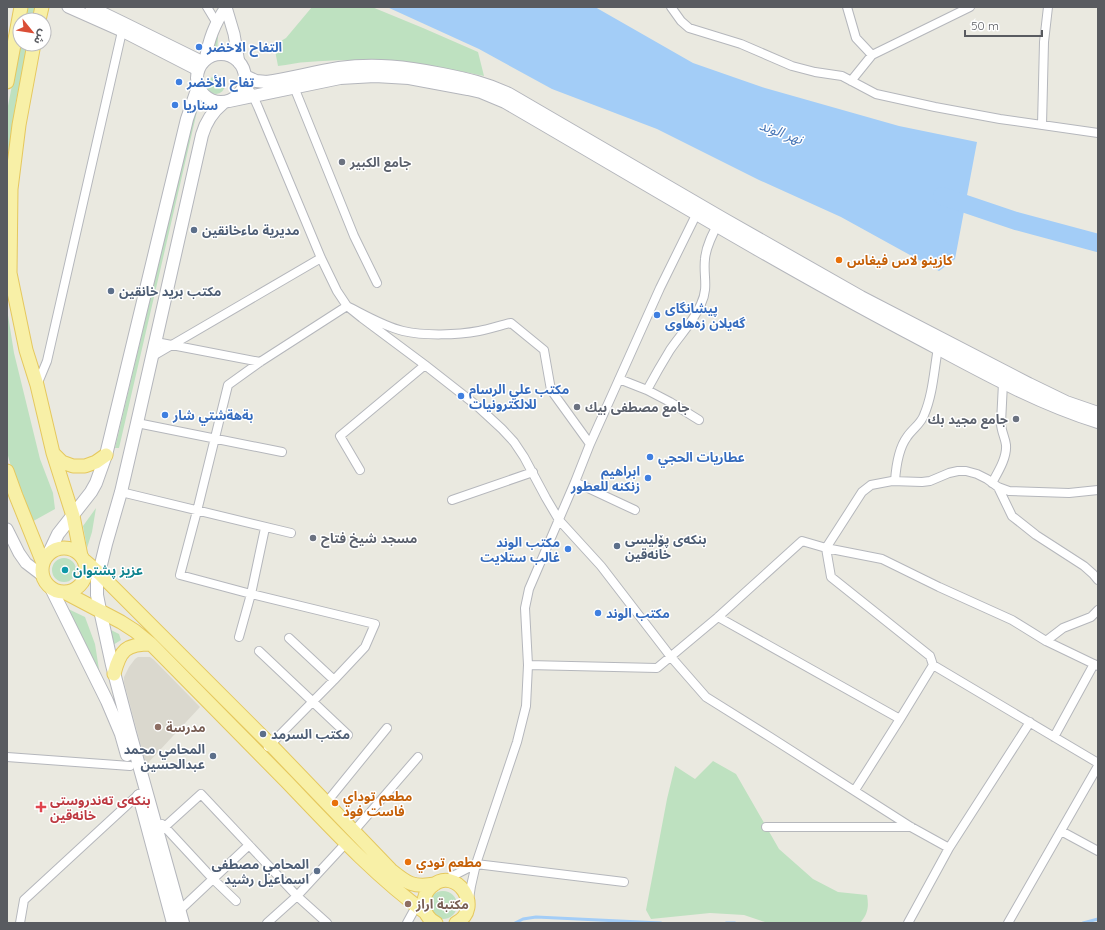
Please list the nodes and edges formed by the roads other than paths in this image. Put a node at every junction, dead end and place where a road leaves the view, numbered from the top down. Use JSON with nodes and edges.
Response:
{"nodes":[{"id":1,"x":21,"y":7,"type":"edge"},
{"id":2,"x":68,"y":7,"type":"edge"},
{"id":3,"x":91,"y":7,"type":"edge"},
{"id":4,"x":207,"y":7,"type":"edge"},
{"id":5,"x":226,"y":7,"type":"edge"},
{"id":6,"x":671,"y":7,"type":"edge"},
{"id":7,"x":847,"y":7,"type":"edge"},
{"id":8,"x":970,"y":7,"type":"edge"},
{"id":9,"x":1048,"y":7,"type":"edge"},
{"id":10,"x":216,"y":22,"type":"junction"},
{"id":11,"x":123,"y":27,"type":"junction"},
{"id":12,"x":32,"y":52,"type":"edge"},
{"id":13,"x":872,"y":55,"type":"junction"},
{"id":14,"x":239,"y":63,"type":"junction"},
{"id":15,"x":202,"y":64,"type":"junction"},
{"id":16,"x":245,"y":79,"type":"junction"},
{"id":17,"x":851,"y":81,"type":"junction"},
{"id":18,"x":7,"y":82,"type":"edge"},
{"id":19,"x":198,"y":87,"type":"junction"},
{"id":20,"x":294,"y":87,"type":"junction"},
{"id":21,"x":253,"y":96,"type":"junction"},
{"id":22,"x":226,"y":102,"type":"junction"},
{"id":23,"x":1042,"y":125,"type":"junction"},
{"id":24,"x":1098,"y":133,"type":"edge"},
{"id":25,"x":698,"y":210,"type":"junction"},
{"id":26,"x":719,"y":222,"type":"junction"},
{"id":27,"x":321,"y":258,"type":"junction"},
{"id":28,"x":377,"y":284,"type":"dead end"},
{"id":29,"x":347,"y":306,"type":"junction"},
{"id":30,"x":156,"y":342,"type":"junction"},
{"id":31,"x":173,"y":345,"type":"junction"},
{"id":32,"x":938,"y":348,"type":"junction"},
{"id":33,"x":153,"y":356,"type":"junction"},
{"id":34,"x":244,"y":359,"type":"junction"},
{"id":35,"x":260,"y":362,"type":"junction"},
{"id":36,"x":425,"y":365,"type":"junction"},
{"id":37,"x":239,"y":377,"type":"junction"},
{"id":38,"x":619,"y":379,"type":"junction"},
{"id":39,"x":1003,"y":382,"type":"junction"},
{"id":40,"x":37,"y":385,"type":"junction"},
{"id":41,"x":647,"y":390,"type":"junction"},
{"id":42,"x":1098,"y":413,"type":"edge"},
{"id":43,"x":699,"y":420,"type":"dead end"},
{"id":44,"x":1098,"y":422,"type":"edge"},
{"id":45,"x":137,"y":423,"type":"junction"},
{"id":46,"x":215,"y":438,"type":"junction"},
{"id":47,"x":590,"y":444,"type":"junction"},
{"id":48,"x":282,"y":452,"type":"dead end"},
{"id":49,"x":53,"y":453,"type":"junction"},
{"id":50,"x":106,"y":455,"type":"junction"},
{"id":51,"x":360,"y":470,"type":"dead end"},
{"id":52,"x":7,"y":471,"type":"edge"},
{"id":53,"x":533,"y":472,"type":"junction"},
{"id":54,"x":894,"y":481,"type":"junction"},
{"id":55,"x":575,"y":482,"type":"junction"},
{"id":56,"x":995,"y":485,"type":"junction"},
{"id":57,"x":1098,"y":490,"type":"edge"},
{"id":58,"x":121,"y":492,"type":"junction"},
{"id":59,"x":452,"y":500,"type":"dead end"},
{"id":60,"x":635,"y":510,"type":"dead end"},
{"id":61,"x":197,"y":511,"type":"junction"},
{"id":62,"x":73,"y":516,"type":"junction"},
{"id":63,"x":559,"y":520,"type":"junction"},
{"id":64,"x":265,"y":528,"type":"junction"},
{"id":65,"x":7,"y":529,"type":"edge"},
{"id":66,"x":291,"y":533,"type":"dead end"},
{"id":67,"x":10,"y":541,"type":"edge"},
{"id":68,"x":826,"y":548,"type":"junction"},
{"id":69,"x":19,"y":553,"type":"junction"},
{"id":70,"x":7,"y":555,"type":"edge"},
{"id":71,"x":83,"y":558,"type":"junction"},
{"id":72,"x":45,"y":564,"type":"junction"},
{"id":73,"x":99,"y":573,"type":"junction"},
{"id":74,"x":1098,"y":580,"type":"edge"},
{"id":75,"x":51,"y":588,"type":"junction"},
{"id":76,"x":64,"y":592,"type":"junction"},
{"id":77,"x":251,"y":594,"type":"junction"},
{"id":78,"x":100,"y":610,"type":"junction"},
{"id":79,"x":1098,"y":610,"type":"edge"},
{"id":80,"x":718,"y":617,"type":"junction"},
{"id":81,"x":1094,"y":617,"type":"edge"},
{"id":82,"x":239,"y":637,"type":"dead end"},
{"id":83,"x":289,"y":638,"type":"dead end"},
{"id":84,"x":1046,"y":641,"type":"junction"},
{"id":85,"x":151,"y":644,"type":"junction"},
{"id":86,"x":259,"y":650,"type":"dead end"},
{"id":87,"x":671,"y":657,"type":"junction"},
{"id":88,"x":528,"y":664,"type":"junction"},
{"id":89,"x":933,"y":665,"type":"junction"},
{"id":90,"x":1096,"y":665,"type":"edge"},
{"id":91,"x":114,"y":674,"type":"junction"},
{"id":92,"x":334,"y":680,"type":"junction"},
{"id":93,"x":312,"y":702,"type":"junction"},
{"id":94,"x":900,"y":719,"type":"junction"},
{"id":95,"x":1030,"y":722,"type":"junction"},
{"id":96,"x":387,"y":728,"type":"dead end"},
{"id":97,"x":348,"y":735,"type":"dead end"},
{"id":98,"x":1054,"y":737,"type":"junction"},
{"id":99,"x":270,"y":744,"type":"junction"},
{"id":100,"x":260,"y":754,"type":"junction"},
{"id":101,"x":7,"y":757,"type":"edge"},
{"id":102,"x":418,"y":757,"type":"dead end"},
{"id":103,"x":1098,"y":763,"type":"edge"},
{"id":104,"x":130,"y":766,"type":"junction"},
{"id":105,"x":1098,"y":766,"type":"edge"},
{"id":106,"x":855,"y":790,"type":"junction"},
{"id":107,"x":139,"y":794,"type":"junction"},
{"id":108,"x":326,"y":803,"type":"junction"},
{"id":109,"x":911,"y":826,"type":"junction"},
{"id":110,"x":766,"y":827,"type":"dead end"},
{"id":111,"x":162,"y":830,"type":"junction"},
{"id":112,"x":354,"y":831,"type":"junction"},
{"id":113,"x":1061,"y":831,"type":"junction"},
{"id":114,"x":346,"y":843,"type":"junction"},
{"id":115,"x":249,"y":845,"type":"junction"},
{"id":116,"x":948,"y":848,"type":"junction"},
{"id":117,"x":1098,"y":851,"type":"edge"},
{"id":118,"x":476,"y":864,"type":"junction"},
{"id":119,"x":213,"y":879,"type":"junction"},
{"id":120,"x":624,"y":882,"type":"dead end"},
{"id":121,"x":434,"y":886,"type":"junction"},
{"id":122,"x":297,"y":896,"type":"junction"},
{"id":123,"x":236,"y":901,"type":"dead end"},
{"id":124,"x":180,"y":910,"type":"junction"},
{"id":125,"x":421,"y":910,"type":"junction"},
{"id":126,"x":468,"y":913,"type":"edge"},
{"id":127,"x":909,"y":920,"type":"edge"},
{"id":128,"x":20,"y":923,"type":"edge"},
{"id":129,"x":173,"y":923,"type":"edge"},
{"id":130,"x":183,"y":923,"type":"edge"},
{"id":131,"x":268,"y":923,"type":"edge"},
{"id":132,"x":327,"y":923,"type":"edge"},
{"id":133,"x":407,"y":923,"type":"edge"},
{"id":134,"x":436,"y":923,"type":"edge"},
{"id":135,"x":456,"y":923,"type":"edge"},
{"id":136,"x":1008,"y":923,"type":"edge"}],
"edges":[{"from":1,"to":18,"type":"main road"},
{"from":2,"to":11,"type":"street"},
{"from":3,"to":11,"type":"street"},
{"from":4,"to":10,"type":"street"},
{"from":5,"to":10,"type":"street"},
{"from":5,"to":14,"type":"street"},
{"from":6,"to":17,"type":"street"},
{"from":7,"to":13,"type":"street"},
{"from":8,"to":13,"type":"street"},
{"from":9,"to":23,"type":"street"},
{"from":10,"to":15,"type":"street"},
{"from":11,"to":15,"type":"street"},
{"from":11,"to":40,"type":"street"},
{"from":12,"to":40,"type":"main road"},
{"from":13,"to":17,"type":"street"},
{"from":14,"to":15,"type":"main road"},
{"from":14,"to":16,"type":"main road"},
{"from":15,"to":19,"type":"main road"},
{"from":16,"to":21,"type":"street"},
{"from":16,"to":22,"type":"main road"},
{"from":16,"to":25,"type":"main road"},
{"from":17,"to":23,"type":"street"},
{"from":19,"to":22,"type":"main road"},
{"from":19,"to":50,"type":"main road"},
{"from":20,"to":21,"type":"main road"},
{"from":20,"to":25,"type":"main road"},
{"from":20,"to":28,"type":"street"},
{"from":21,"to":22,"type":"main road"},
{"from":21,"to":27,"type":"street"},
{"from":22,"to":30,"type":"main road"},
{"from":23,"to":24,"type":"street"},
{"from":25,"to":26,"type":"main road"},
{"from":25,"to":38,"type":"street"},
{"from":26,"to":32,"type":"main road"},
{"from":26,"to":41,"type":"street"},
{"from":26,"to":42,"type":"main road"},
{"from":27,"to":29,"type":"street"},
{"from":27,"to":31,"type":"street"},
{"from":29,"to":35,"type":"street"},
{"from":29,"to":36,"type":"street"},
{"from":29,"to":47,"type":"street"},
{"from":30,"to":31,"type":"street"},
{"from":30,"to":33,"type":"main road"},
{"from":31,"to":33,"type":"street"},
{"from":31,"to":34,"type":"street"},
{"from":32,"to":39,"type":"main road"},
{"from":32,"to":54,"type":"street"},
{"from":33,"to":45,"type":"main road"},
{"from":34,"to":35,"type":"street"},
{"from":34,"to":37,"type":"street"},
{"from":35,"to":37,"type":"street"},
{"from":36,"to":51,"type":"street"},
{"from":36,"to":53,"type":"street"},
{"from":37,"to":46,"type":"street"},
{"from":38,"to":41,"type":"street"},
{"from":38,"to":47,"type":"street"},
{"from":39,"to":44,"type":"main road"},
{"from":39,"to":56,"type":"street"},
{"from":40,"to":49,"type":"main road"},
{"from":41,"to":43,"type":"street"},
{"from":45,"to":46,"type":"street"},
{"from":45,"to":58,"type":"main road"},
{"from":46,"to":48,"type":"street"},
{"from":46,"to":61,"type":"street"},
{"from":47,"to":55,"type":"street"},
{"from":49,"to":50,"type":"main road"},
{"from":49,"to":62,"type":"main road"},
{"from":50,"to":62,"type":"main road"},
{"from":52,"to":72,"type":"main road"},
{"from":53,"to":59,"type":"street"},
{"from":53,"to":63,"type":"street"},
{"from":54,"to":56,"type":"street"},
{"from":54,"to":68,"type":"street"},
{"from":55,"to":60,"type":"street"},
{"from":55,"to":63,"type":"street"},
{"from":56,"to":57,"type":"street"},
{"from":56,"to":74,"type":"street"},
{"from":58,"to":61,"type":"street"},
{"from":58,"to":73,"type":"main road"},
{"from":61,"to":64,"type":"street"},
{"from":61,"to":77,"type":"street"},
{"from":62,"to":71,"type":"main road"},
{"from":62,"to":72,"type":"main road"},
{"from":63,"to":87,"type":"street"},
{"from":63,"to":88,"type":"street"},
{"from":64,"to":66,"type":"street"},
{"from":64,"to":77,"type":"street"},
{"from":65,"to":67,"type":"street"},
{"from":67,"to":69,"type":"street"},
{"from":68,"to":80,"type":"street"},
{"from":68,"to":84,"type":"street"},
{"from":68,"to":89,"type":"street"},
{"from":69,"to":70,"type":"street"},
{"from":69,"to":72,"type":"street"},
{"from":71,"to":72,"type":"main road"},
{"from":71,"to":73,"type":"main road"},
{"from":71,"to":76,"type":"main road"},
{"from":72,"to":75,"type":"main road"},
{"from":73,"to":78,"type":"main road"},
{"from":73,"to":99,"type":"main road"},
{"from":75,"to":76,"type":"main road"},
{"from":75,"to":104,"type":"main road"},
{"from":76,"to":78,"type":"main road"},
{"from":77,"to":82,"type":"street"},
{"from":77,"to":92,"type":"street"},
{"from":78,"to":85,"type":"main road"},
{"from":78,"to":91,"type":"main road"},
{"from":79,"to":81,"type":"street"},
{"from":80,"to":87,"type":"street"},
{"from":80,"to":94,"type":"street"},
{"from":81,"to":84,"type":"street"},
{"from":83,"to":92,"type":"street"},
{"from":84,"to":90,"type":"street"},
{"from":85,"to":91,"type":"main road"},
{"from":85,"to":100,"type":"main road"},
{"from":86,"to":93,"type":"street"},
{"from":87,"to":88,"type":"street"},
{"from":87,"to":106,"type":"street"},
{"from":88,"to":118,"type":"street"},
{"from":89,"to":94,"type":"street"},
{"from":89,"to":95,"type":"street"},
{"from":90,"to":98,"type":"street"},
{"from":91,"to":111,"type":"main road"},
{"from":92,"to":93,"type":"street"},
{"from":93,"to":97,"type":"street"},
{"from":93,"to":99,"type":"street"},
{"from":94,"to":106,"type":"street"},
{"from":95,"to":98,"type":"street"},
{"from":95,"to":116,"type":"street"},
{"from":96,"to":108,"type":"street"},
{"from":98,"to":103,"type":"street"},
{"from":99,"to":100,"type":"street"},
{"from":99,"to":108,"type":"main road"},
{"from":100,"to":114,"type":"main road"},
{"from":101,"to":104,"type":"street"},
{"from":102,"to":112,"type":"street"},
{"from":104,"to":107,"type":"main road"},
{"from":105,"to":113,"type":"street"},
{"from":106,"to":109,"type":"street"},
{"from":107,"to":128,"type":"street"},
{"from":107,"to":129,"type":"main road"},
{"from":108,"to":112,"type":"main road"},
{"from":109,"to":110,"type":"street"},
{"from":109,"to":116,"type":"street"},
{"from":111,"to":115,"type":"street"},
{"from":111,"to":119,"type":"street"},
{"from":111,"to":124,"type":"main road"},
{"from":112,"to":121,"type":"main road"},
{"from":113,"to":117,"type":"street"},
{"from":113,"to":136,"type":"street"},
{"from":114,"to":122,"type":"street"},
{"from":114,"to":125,"type":"main road"},
{"from":115,"to":119,"type":"street"},
{"from":115,"to":122,"type":"street"},
{"from":116,"to":127,"type":"street"},
{"from":118,"to":120,"type":"street"},
{"from":118,"to":121,"type":"street"},
{"from":118,"to":126,"type":"street"},
{"from":119,"to":123,"type":"street"},
{"from":119,"to":124,"type":"street"},
{"from":121,"to":125,"type":"main road"},
{"from":121,"to":126,"type":"main road"},
{"from":122,"to":131,"type":"street"},
{"from":122,"to":132,"type":"street"},
{"from":124,"to":130,"type":"main road"},
{"from":125,"to":133,"type":"street"},
{"from":125,"to":134,"type":"main road"},
{"from":126,"to":135,"type":"main road"}]}
